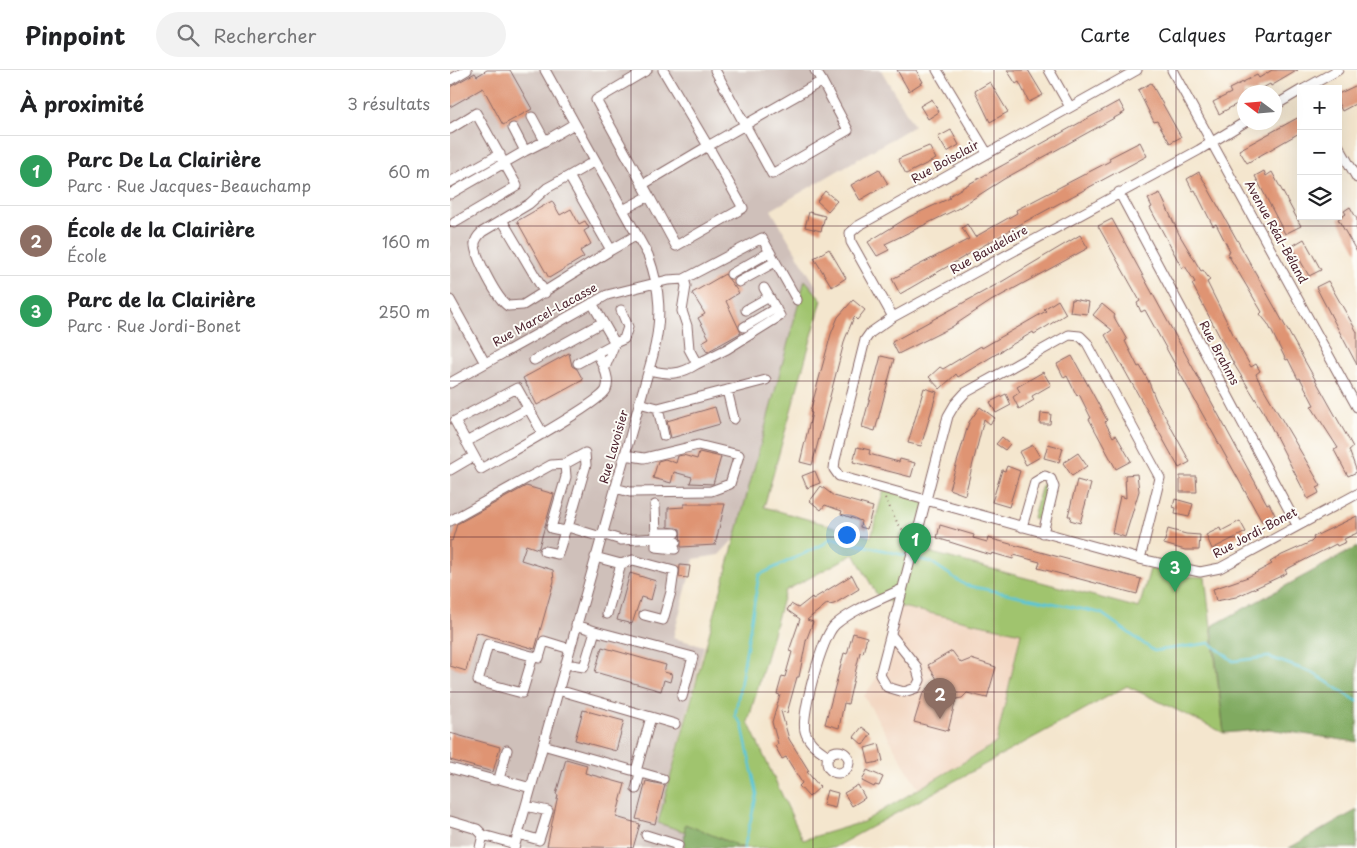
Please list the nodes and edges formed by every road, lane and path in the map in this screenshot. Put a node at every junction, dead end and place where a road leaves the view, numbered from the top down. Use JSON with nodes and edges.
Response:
{"nodes":[{"id":1,"x":545,"y":70,"type":"edge"},
{"id":2,"x":647,"y":70,"type":"edge"},
{"id":3,"x":663,"y":70,"type":"edge"},
{"id":4,"x":715,"y":70,"type":"edge"},
{"id":5,"x":816,"y":70,"type":"edge"},
{"id":6,"x":937,"y":70,"type":"edge"},
{"id":7,"x":1049,"y":70,"type":"edge"},
{"id":8,"x":1137,"y":70,"type":"edge"},
{"id":9,"x":1172,"y":70,"type":"edge"},
{"id":10,"x":1338,"y":70,"type":"edge"},
{"id":11,"x":463,"y":71,"type":"edge"},
{"id":12,"x":450,"y":80,"type":"edge"},
{"id":13,"x":822,"y":81,"type":"junction"},
{"id":14,"x":1311,"y":85,"type":"edge"},
{"id":15,"x":1297,"y":93,"type":"edge"},
{"id":16,"x":1282,"y":101,"type":"edge"},
{"id":17,"x":1070,"y":107,"type":"junction"},
{"id":18,"x":532,"y":117,"type":"dead end"},
{"id":19,"x":574,"y":124,"type":"junction"},
{"id":20,"x":745,"y":125,"type":"junction"},
{"id":21,"x":1237,"y":127,"type":"edge"},
{"id":22,"x":513,"y":128,"type":"dead end"},
{"id":23,"x":450,"y":129,"type":"edge"},
{"id":24,"x":545,"y":141,"type":"junction"},
{"id":25,"x":1212,"y":142,"type":"junction"},
{"id":26,"x":708,"y":146,"type":"junction"},
{"id":27,"x":525,"y":151,"type":"junction"},
{"id":28,"x":1342,"y":152,"type":"edge"},
{"id":29,"x":987,"y":153,"type":"junction"},
{"id":30,"x":500,"y":154,"type":"junction"},
{"id":31,"x":595,"y":161,"type":"junction"},
{"id":32,"x":505,"y":162,"type":"junction"},
{"id":33,"x":569,"y":176,"type":"junction"},
{"id":34,"x":1357,"y":176,"type":"edge"},
{"id":35,"x":450,"y":182,"type":"edge"},
{"id":36,"x":642,"y":184,"type":"junction"},
{"id":37,"x":1119,"y":192,"type":"junction"},
{"id":38,"x":450,"y":194,"type":"edge"},
{"id":39,"x":648,"y":196,"type":"junction"},
{"id":40,"x":623,"y":210,"type":"junction"},
{"id":41,"x":502,"y":220,"type":"junction"},
{"id":42,"x":454,"y":223,"type":"dead end"},
{"id":43,"x":637,"y":235,"type":"junction"},
{"id":44,"x":611,"y":250,"type":"junction"},
{"id":45,"x":770,"y":252,"type":"junction"},
{"id":46,"x":775,"y":262,"type":"junction"},
{"id":47,"x":731,"y":274,"type":"dead end"},
{"id":48,"x":684,"y":279,"type":"junction"},
{"id":49,"x":739,"y":282,"type":"dead end"},
{"id":50,"x":657,"y":283,"type":"junction"},
{"id":51,"x":764,"y":288,"type":"dead end"},
{"id":52,"x":545,"y":293,"type":"junction"},
{"id":53,"x":769,"y":298,"type":"junction"},
{"id":54,"x":450,"y":300,"type":"edge"},
{"id":55,"x":796,"y":300,"type":"dead end"},
{"id":56,"x":592,"y":303,"type":"junction"},
{"id":57,"x":776,"y":308,"type":"junction"},
{"id":58,"x":621,"y":310,"type":"dead end"},
{"id":59,"x":746,"y":310,"type":"dead end"},
{"id":60,"x":893,"y":317,"type":"junction"},
{"id":61,"x":603,"y":322,"type":"junction"},
{"id":62,"x":744,"y":327,"type":"dead end"},
{"id":63,"x":615,"y":343,"type":"junction"},
{"id":64,"x":596,"y":353,"type":"junction"},
{"id":65,"x":534,"y":360,"type":"dead end"},
{"id":66,"x":485,"y":363,"type":"junction"},
{"id":67,"x":578,"y":363,"type":"dead end"},
{"id":68,"x":697,"y":364,"type":"junction"},
{"id":69,"x":604,"y":370,"type":"junction"},
{"id":70,"x":649,"y":370,"type":"junction"},
{"id":71,"x":766,"y":380,"type":"dead end"},
{"id":72,"x":450,"y":383,"type":"edge"},
{"id":73,"x":727,"y":390,"type":"junction"},
{"id":74,"x":639,"y":403,"type":"junction"},
{"id":75,"x":1357,"y":407,"type":"edge"},
{"id":76,"x":529,"y":408,"type":"junction"},
{"id":77,"x":658,"y":408,"type":"junction"},
{"id":78,"x":734,"y":419,"type":"dead end"},
{"id":79,"x":543,"y":434,"type":"junction"},
{"id":80,"x":664,"y":436,"type":"dead end"},
{"id":81,"x":466,"y":442,"type":"junction"},
{"id":82,"x":625,"y":455,"type":"junction"},
{"id":83,"x":474,"y":456,"type":"junction"},
{"id":84,"x":565,"y":464,"type":"junction"},
{"id":85,"x":834,"y":469,"type":"joint"},
{"id":86,"x":450,"y":470,"type":"edge"},
{"id":87,"x":615,"y":488,"type":"junction"},
{"id":88,"x":884,"y":488,"type":"junction"},
{"id":89,"x":1357,"y":494,"type":"edge"},
{"id":90,"x":926,"y":500,"type":"junction"},
{"id":91,"x":655,"y":505,"type":"dead end"},
{"id":92,"x":450,"y":520,"type":"edge"},
{"id":93,"x":1297,"y":525,"type":"junction"},
{"id":94,"x":1022,"y":527,"type":"junction"},
{"id":95,"x":567,"y":529,"type":"junction"},
{"id":96,"x":1042,"y":533,"type":"junction"},
{"id":97,"x":602,"y":536,"type":"junction"},
{"id":98,"x":656,"y":536,"type":"junction"},
{"id":99,"x":675,"y":541,"type":"dead end"},
{"id":100,"x":913,"y":548,"type":"junction"},
{"id":101,"x":544,"y":551,"type":"dead end"},
{"id":102,"x":596,"y":557,"type":"junction"},
{"id":103,"x":1140,"y":559,"type":"junction"},
{"id":104,"x":621,"y":564,"type":"junction"},
{"id":105,"x":902,"y":589,"type":"junction"},
{"id":106,"x":606,"y":614,"type":"dead end"},
{"id":107,"x":644,"y":615,"type":"dead end"},
{"id":108,"x":576,"y":625,"type":"junction"},
{"id":109,"x":596,"y":631,"type":"junction"},
{"id":110,"x":892,"y":636,"type":"junction"},
{"id":111,"x":570,"y":649,"type":"junction"},
{"id":112,"x":532,"y":656,"type":"junction"},
{"id":113,"x":566,"y":664,"type":"junction"},
{"id":114,"x":558,"y":690,"type":"junction"},
{"id":115,"x":682,"y":697,"type":"dead end"},
{"id":116,"x":651,"y":717,"type":"junction"},
{"id":117,"x":675,"y":724,"type":"dead end"},
{"id":118,"x":543,"y":745,"type":"junction"},
{"id":119,"x":507,"y":750,"type":"dead end"},
{"id":120,"x":828,"y":756,"type":"dead end"},
{"id":121,"x":450,"y":768,"type":"edge"},
{"id":122,"x":638,"y":772,"type":"junction"},
{"id":123,"x":499,"y":779,"type":"junction"},
{"id":124,"x":663,"y":779,"type":"dead end"},
{"id":125,"x":531,"y":788,"type":"junction"},
{"id":126,"x":636,"y":789,"type":"dead end"},
{"id":127,"x":526,"y":806,"type":"junction"},
{"id":128,"x":450,"y":821,"type":"edge"},
{"id":129,"x":518,"y":834,"type":"junction"},
{"id":130,"x":483,"y":835,"type":"junction"},
{"id":131,"x":646,"y":835,"type":"dead end"},
{"id":132,"x":540,"y":840,"type":"junction"},
{"id":133,"x":515,"y":846,"type":"edge"},
{"id":134,"x":480,"y":848,"type":"edge"},
{"id":135,"x":545,"y":848,"type":"edge"},
{"id":136,"x":677,"y":848,"type":"edge"}],
"edges":[{"from":1,"to":19,"type":"street","name":"Rue Lavoisier"},
{"from":2,"to":36,"type":"street"},
{"from":3,"to":26,"type":"street"},
{"from":4,"to":20,"type":"street"},
{"from":5,"to":13,"type":"street"},
{"from":6,"to":29,"type":"street"},
{"from":7,"to":17,"type":"street"},
{"from":8,"to":17,"type":"street","name":"Rue Boisclair"},
{"from":9,"to":25,"type":"street","name":"Avenue Réal-Béland"},
{"from":10,"to":14,"type":"street"},
{"from":11,"to":12,"type":"street"},
{"from":13,"to":20,"type":"street"},
{"from":13,"to":20,"type":"street"},
{"from":15,"to":16,"type":"street"},
{"from":17,"to":29,"type":"street","name":"Rue Boisclair"},
{"from":18,"to":24,"type":"street"},
{"from":19,"to":24,"type":"street"},
{"from":19,"to":31,"type":"street","name":"Rue Lavoisier"},
{"from":20,"to":26,"type":"street"},
{"from":21,"to":25,"type":"street","name":"Rue Baudelaire"},
{"from":22,"to":27,"type":"street"},
{"from":23,"to":30,"type":"street"},
{"from":24,"to":27,"type":"street"},
{"from":25,"to":37,"type":"street","name":"Rue Baudelaire"},
{"from":25,"to":75,"type":"street","name":"Avenue Réal-Béland"},
{"from":26,"to":36,"type":"street"},
{"from":26,"to":39,"type":"street"},
{"from":27,"to":32,"type":"street"},
{"from":28,"to":34,"type":"street"},
{"from":29,"to":60,"type":"street","name":"Rue Boisclair"},
{"from":30,"to":32,"type":"street"},
{"from":30,"to":35,"type":"street"},
{"from":31,"to":33,"type":"street"},
{"from":31,"to":40,"type":"street","name":"Rue Lavoisier"},
{"from":32,"to":38,"type":"street"},
{"from":32,"to":42,"type":"street"},
{"from":33,"to":41,"type":"street"},
{"from":33,"to":44,"type":"street"},
{"from":36,"to":39,"type":"street"},
{"from":37,"to":60,"type":"street","name":"Rue Baudelaire"},
{"from":37,"to":93,"type":"street","name":"Rue Brahms"},
{"from":39,"to":40,"type":"street"},
{"from":40,"to":43,"type":"street","name":"Rue Lavoisier"},
{"from":41,"to":52,"type":"street"},
{"from":41,"to":52,"type":"street"},
{"from":43,"to":44,"type":"street"},
{"from":43,"to":50,"type":"street","name":"Rue Lavoisier"},
{"from":44,"to":52,"type":"street"},
{"from":45,"to":46,"type":"street"},
{"from":45,"to":47,"type":"street"},
{"from":45,"to":48,"type":"street","name":"Rue Marcel-Lacasse"},
{"from":46,"to":49,"type":"street"},
{"from":46,"to":55,"type":"street"},
{"from":48,"to":50,"type":"street","name":"Rue Marcel-Lacasse"},
{"from":48,"to":68,"type":"street"},
{"from":50,"to":56,"type":"street","name":"Rue Marcel-Lacasse"},
{"from":50,"to":70,"type":"street","name":"Rue Lavoisier"},
{"from":51,"to":53,"type":"street"},
{"from":53,"to":57,"type":"street"},
{"from":53,"to":59,"type":"street"},
{"from":54,"to":66,"type":"street"},
{"from":56,"to":61,"type":"street"},
{"from":56,"to":66,"type":"street","name":"Rue Marcel-Lacasse"},
{"from":57,"to":62,"type":"street"},
{"from":57,"to":68,"type":"street"},
{"from":58,"to":63,"type":"street"},
{"from":60,"to":85,"type":"street","name":"Rue Baudelaire"},
{"from":61,"to":63,"type":"street"},
{"from":61,"to":65,"type":"street"},
{"from":63,"to":64,"type":"street"},
{"from":63,"to":69,"type":"street"},
{"from":64,"to":67,"type":"street"},
{"from":64,"to":69,"type":"street"},
{"from":66,"to":72,"type":"street","name":"Rue Marcel-Lacasse"},
{"from":68,"to":70,"type":"street"},
{"from":69,"to":79,"type":"street"},
{"from":70,"to":74,"type":"street","name":"Rue Lavoisier"},
{"from":71,"to":73,"type":"street"},
{"from":73,"to":77,"type":"street"},
{"from":73,"to":78,"type":"street"},
{"from":74,"to":77,"type":"street"},
{"from":74,"to":82,"type":"street","name":"Rue Lavoisier"},
{"from":76,"to":79,"type":"street"},
{"from":76,"to":81,"type":"street"},
{"from":76,"to":81,"type":"street"},
{"from":77,"to":80,"type":"street"},
{"from":79,"to":83,"type":"street"},
{"from":81,"to":83,"type":"street"},
{"from":82,"to":87,"type":"street","name":"Rue Lavoisier"},
{"from":82,"to":87,"type":"street"},
{"from":83,"to":86,"type":"street"},
{"from":84,"to":92,"type":"street"},
{"from":84,"to":95,"type":"street"},
{"from":84,"to":95,"type":"street"},
{"from":85,"to":88,"type":"street","name":"Rue Jordi-Bonet"},
{"from":87,"to":97,"type":"street","name":"Rue Lavoisier"},
{"from":88,"to":90,"type":"street","name":"Rue Jordi-Bonet"},
{"from":88,"to":100,"type":"path"},
{"from":89,"to":93,"type":"street","name":"Rue Jordi-Bonet"},
{"from":90,"to":94,"type":"street","name":"Rue Jordi-Bonet"},
{"from":90,"to":100,"type":"street"},
{"from":90,"to":103,"type":"street"},
{"from":91,"to":98,"type":"street"},
{"from":93,"to":103,"type":"street","name":"Rue Jordi-Bonet"},
{"from":94,"to":96,"type":"street","name":"Rue Jordi-Bonet"},
{"from":94,"to":96,"type":"street"},
{"from":95,"to":97,"type":"street"},
{"from":95,"to":101,"type":"street"},
{"from":96,"to":103,"type":"street","name":"Rue Jordi-Bonet"},
{"from":97,"to":98,"type":"street"},
{"from":97,"to":102,"type":"street","name":"Rue Lavoisier"},
{"from":98,"to":99,"type":"street"},
{"from":100,"to":105,"type":"street"},
{"from":102,"to":104,"type":"street"},
{"from":102,"to":108,"type":"street","name":"Rue Lavoisier"},
{"from":104,"to":106,"type":"street"},
{"from":104,"to":107,"type":"street"},
{"from":105,"to":110,"type":"street"},
{"from":105,"to":120,"type":"street"},
{"from":108,"to":109,"type":"street"},
{"from":108,"to":111,"type":"street","name":"Rue Lavoisier"},
{"from":109,"to":113,"type":"street"},
{"from":109,"to":115,"type":"street"},
{"from":110,"to":110,"type":"street"},
{"from":111,"to":112,"type":"street"},
{"from":111,"to":113,"type":"street","name":"Rue Lavoisier"},
{"from":112,"to":112,"type":"street"},
{"from":113,"to":114,"type":"street","name":"Rue Lavoisier"},
{"from":114,"to":116,"type":"street"},
{"from":114,"to":118,"type":"street","name":"Rue Lavoisier"},
{"from":116,"to":117,"type":"street"},
{"from":116,"to":122,"type":"street"},
{"from":118,"to":122,"type":"street"},
{"from":118,"to":125,"type":"street","name":"Rue Lavoisier"},
{"from":119,"to":123,"type":"street"},
{"from":121,"to":123,"type":"street"},
{"from":122,"to":124,"type":"street"},
{"from":122,"to":126,"type":"street"},
{"from":123,"to":125,"type":"street"},
{"from":125,"to":127,"type":"street","name":"Rue Lavoisier"},
{"from":127,"to":129,"type":"street","name":"Rue Lavoisier"},
{"from":127,"to":132,"type":"street"},
{"from":128,"to":130,"type":"street"},
{"from":129,"to":132,"type":"street"},
{"from":129,"to":133,"type":"street","name":"Rue Lavoisier"},
{"from":130,"to":133,"type":"street"},
{"from":130,"to":134,"type":"street"},
{"from":131,"to":136,"type":"street"},
{"from":132,"to":135,"type":"street"}]}
